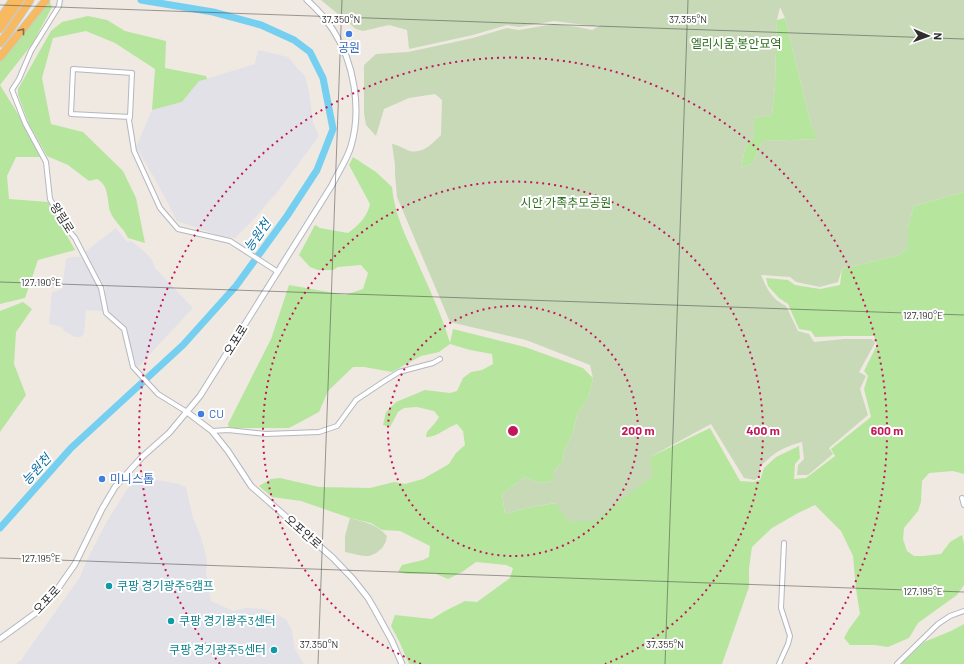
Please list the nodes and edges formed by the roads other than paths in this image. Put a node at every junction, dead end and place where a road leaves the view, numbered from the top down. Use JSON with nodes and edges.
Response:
{"nodes":[{"id":1,"x":12,"y":0,"type":"edge"},
{"id":2,"x":20,"y":0,"type":"edge"},
{"id":3,"x":30,"y":0,"type":"edge"},
{"id":4,"x":60,"y":0,"type":"edge"},
{"id":5,"x":307,"y":0,"type":"edge"},
{"id":6,"x":44,"y":2,"type":"edge"},
{"id":7,"x":0,"y":19,"type":"edge"},
{"id":8,"x":0,"y":29,"type":"edge"},
{"id":9,"x":0,"y":43,"type":"edge"},
{"id":10,"x":0,"y":57,"type":"edge"},
{"id":11,"x":130,"y":117,"type":"junction"},
{"id":12,"x":278,"y":272,"type":"junction"},
{"id":13,"x":440,"y":359,"type":"dead end"},
{"id":14,"x":188,"y":412,"type":"junction"},
{"id":15,"x":212,"y":431,"type":"junction"},
{"id":16,"x":962,"y":498,"type":"dead end"},
{"id":17,"x":964,"y":505,"type":"edge"},
{"id":18,"x":784,"y":543,"type":"dead end"},
{"id":19,"x":964,"y":611,"type":"edge"},
{"id":20,"x":0,"y":639,"type":"edge"},
{"id":21,"x":402,"y":664,"type":"edge"},
{"id":22,"x":779,"y":664,"type":"edge"},
{"id":23,"x":897,"y":664,"type":"edge"}],
"edges":[{"from":1,"to":7,"type":"highway"},
{"from":2,"to":8,"type":"highway"},
{"from":3,"to":9,"type":"highway"},
{"from":4,"to":14,"type":"street","name":"왕림로"},
{"from":5,"to":12,"type":"street","name":"오포로"},
{"from":10,"to":6,"type":"highway","one_way":true},
{"from":11,"to":11,"type":"street"},
{"from":11,"to":12,"type":"street"},
{"from":12,"to":14,"type":"street","name":"오포로"},
{"from":13,"to":15,"type":"street"},
{"from":14,"to":15,"type":"street","name":"오포안로"},
{"from":14,"to":20,"type":"street","name":"오포로"},
{"from":15,"to":21,"type":"street","name":"오포안로"},
{"from":16,"to":17,"type":"street"},
{"from":18,"to":22,"type":"street"},
{"from":19,"to":23,"type":"street"}]}
